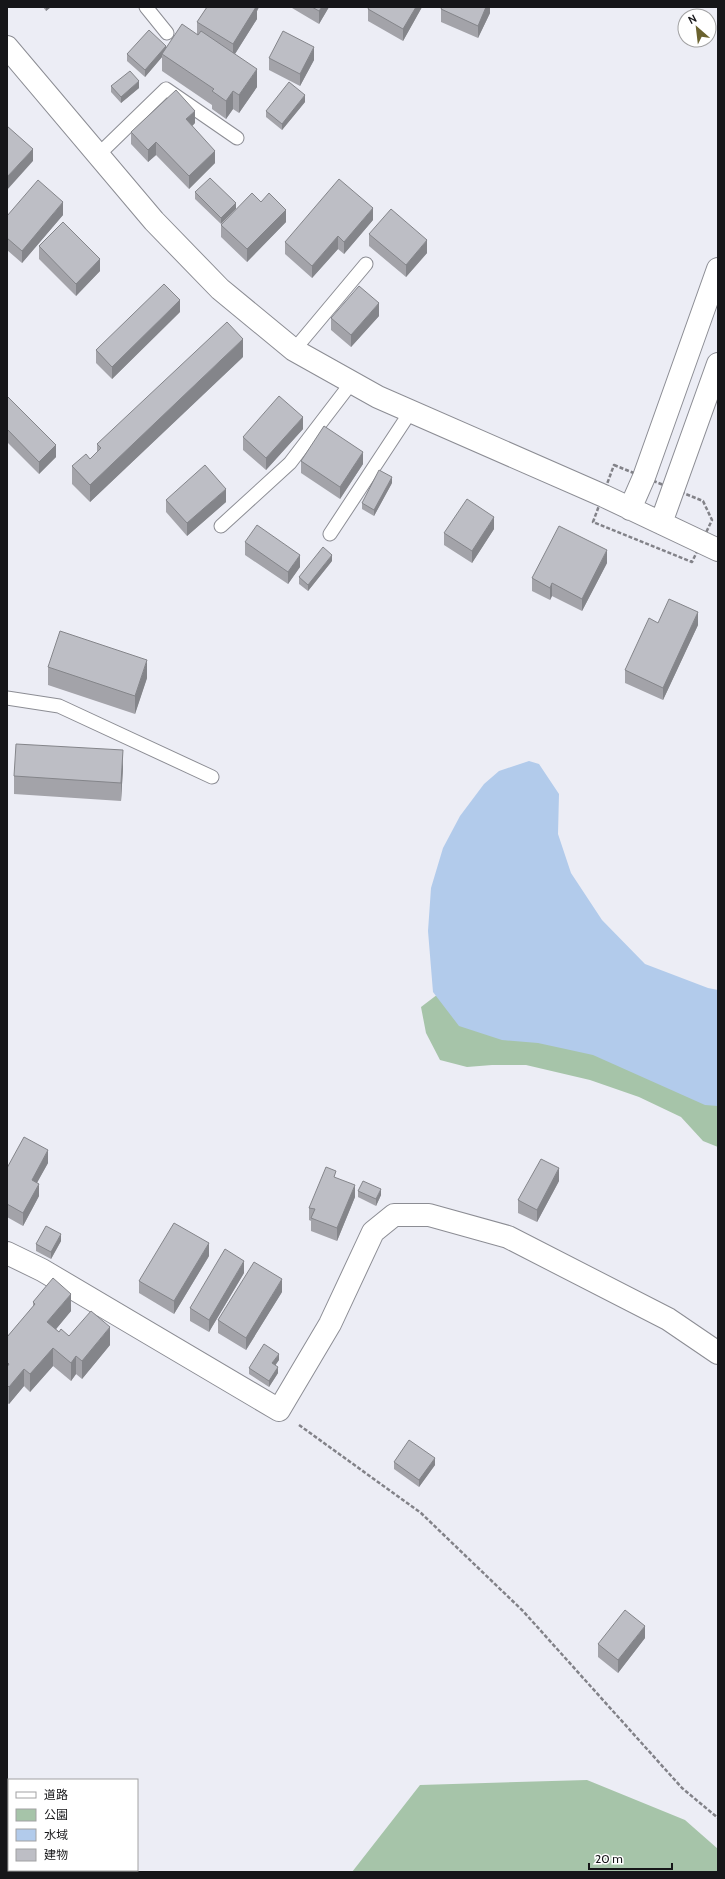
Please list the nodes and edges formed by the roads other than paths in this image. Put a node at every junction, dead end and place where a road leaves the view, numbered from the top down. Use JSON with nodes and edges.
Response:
{"nodes":[{"id":1,"x":146,"y":7,"type":"edge"},
{"id":2,"x":167,"y":33,"type":"dead end"},
{"id":3,"x":7,"y":47,"type":"edge"},
{"id":4,"x":237,"y":138,"type":"dead end"},
{"id":5,"x":98,"y":155,"type":"junction"},
{"id":6,"x":366,"y":264,"type":"dead end"},
{"id":7,"x":718,"y":269,"type":"edge"},
{"id":8,"x":294,"y":350,"type":"junction"},
{"id":9,"x":718,"y":364,"type":"edge"},
{"id":10,"x":352,"y":382,"type":"junction"},
{"id":11,"x":411,"y":411,"type":"junction"},
{"id":12,"x":630,"y":509,"type":"junction"},
{"id":13,"x":661,"y":524,"type":"junction"},
{"id":14,"x":221,"y":526,"type":"dead end"},
{"id":15,"x":330,"y":534,"type":"dead end"},
{"id":16,"x":718,"y":550,"type":"edge"},
{"id":17,"x":7,"y":698,"type":"edge"},
{"id":18,"x":212,"y":777,"type":"dead end"},
{"id":19,"x":7,"y":1253,"type":"edge"},
{"id":20,"x":718,"y":1352,"type":"edge"}],
"edges":[{"from":1,"to":2,"type":"lane"},
{"from":3,"to":5,"type":"street"},
{"from":4,"to":5,"type":"lane"},
{"from":5,"to":8,"type":"street"},
{"from":6,"to":8,"type":"lane"},
{"from":7,"to":12,"type":"street"},
{"from":8,"to":10,"type":"street"},
{"from":9,"to":13,"type":"street"},
{"from":10,"to":11,"type":"street"},
{"from":10,"to":14,"type":"lane"},
{"from":11,"to":12,"type":"street"},
{"from":11,"to":15,"type":"lane"},
{"from":12,"to":13,"type":"street"},
{"from":13,"to":16,"type":"street"},
{"from":17,"to":18,"type":"lane"},
{"from":19,"to":20,"type":"street"}]}
